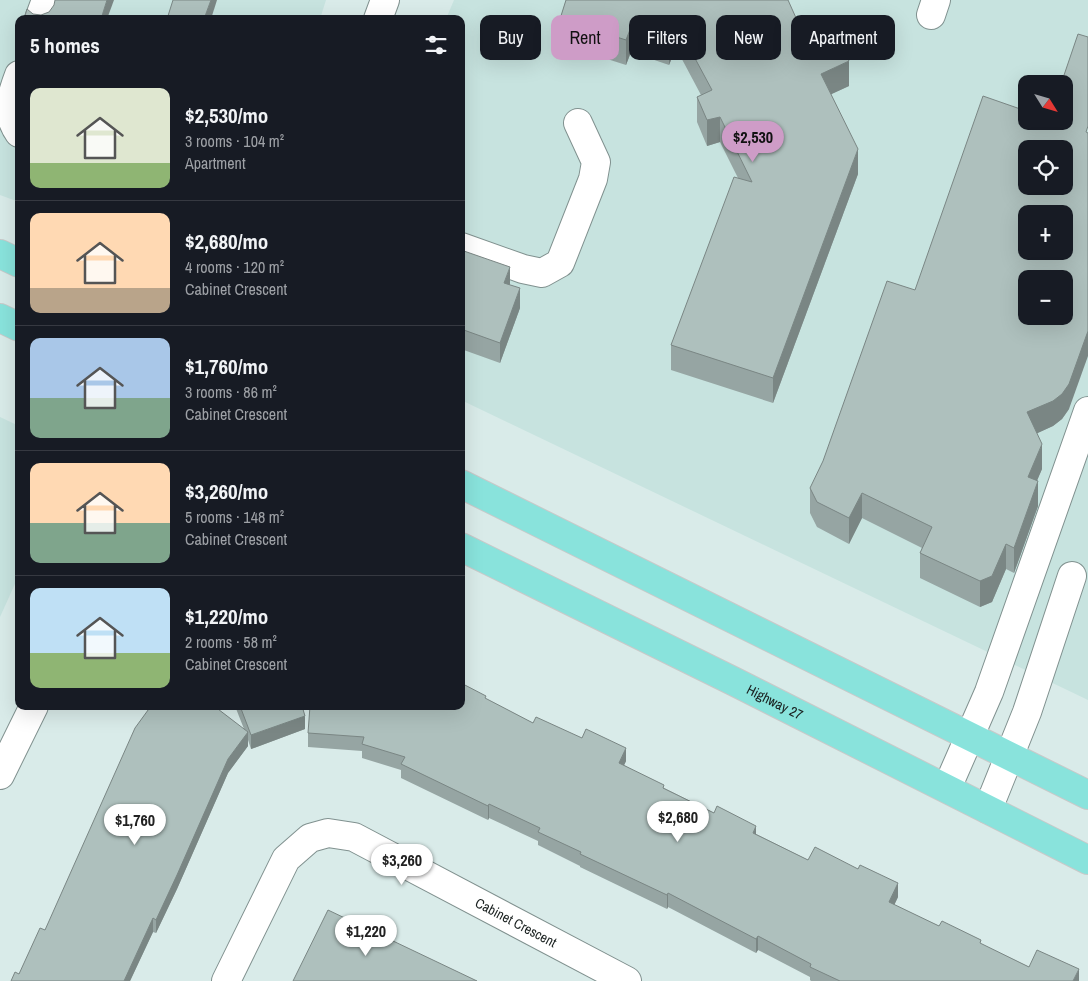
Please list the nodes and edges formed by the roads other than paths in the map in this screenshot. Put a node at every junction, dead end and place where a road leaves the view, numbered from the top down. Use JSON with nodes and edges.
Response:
{"nodes":[{"id":1,"x":46,"y":0,"type":"edge"},
{"id":2,"x":385,"y":0,"type":"edge"},
{"id":3,"x":40,"y":15,"type":"edge"},
{"id":4,"x":379,"y":15,"type":"edge"},
{"id":5,"x":15,"y":85,"type":"edge"},
{"id":6,"x":578,"y":123,"type":"dead end"},
{"id":7,"x":15,"y":127,"type":"edge"},
{"id":8,"x":465,"y":248,"type":"edge"},
{"id":9,"x":0,"y":254,"type":"edge"},
{"id":10,"x":15,"y":261,"type":"edge"},
{"id":11,"x":0,"y":318,"type":"edge"},
{"id":12,"x":15,"y":325,"type":"edge"},
{"id":13,"x":1088,"y":411,"type":"edge"},
{"id":14,"x":465,"y":486,"type":"edge"},
{"id":15,"x":465,"y":549,"type":"edge"},
{"id":16,"x":1072,"y":576,"type":"dead end"},
{"id":17,"x":32,"y":710,"type":"edge"},
{"id":18,"x":970,"y":737,"type":"junction"},
{"id":19,"x":1010,"y":757,"type":"junction"},
{"id":20,"x":0,"y":775,"type":"edge"},
{"id":21,"x":947,"y":788,"type":"junction"},
{"id":22,"x":1088,"y":795,"type":"edge"},
{"id":23,"x":988,"y":809,"type":"junction"},
{"id":24,"x":1088,"y":860,"type":"edge"},
{"id":25,"x":226,"y":981,"type":"edge"},
{"id":26,"x":627,"y":981,"type":"edge"}],
"edges":[{"from":1,"to":3,"type":"street"},
{"from":2,"to":4,"type":"street"},
{"from":5,"to":7,"type":"street"},
{"from":6,"to":8,"type":"street"},
{"from":9,"to":10,"type":"main road"},
{"from":11,"to":12,"type":"main road"},
{"from":13,"to":18,"type":"street"},
{"from":14,"to":18,"type":"main road"},
{"from":15,"to":21,"type":"main road","name":"Highway 27"},
{"from":16,"to":19,"type":"street"},
{"from":17,"to":20,"type":"street"},
{"from":18,"to":19,"type":"main road"},
{"from":18,"to":21,"type":"street"},
{"from":19,"to":22,"type":"main road"},
{"from":19,"to":23,"type":"street"},
{"from":21,"to":23,"type":"main road","name":"Highway 27"},
{"from":23,"to":24,"type":"main road","name":"Highway 27"},
{"from":25,"to":26,"type":"street","name":"Cabinet Crescent"}]}
